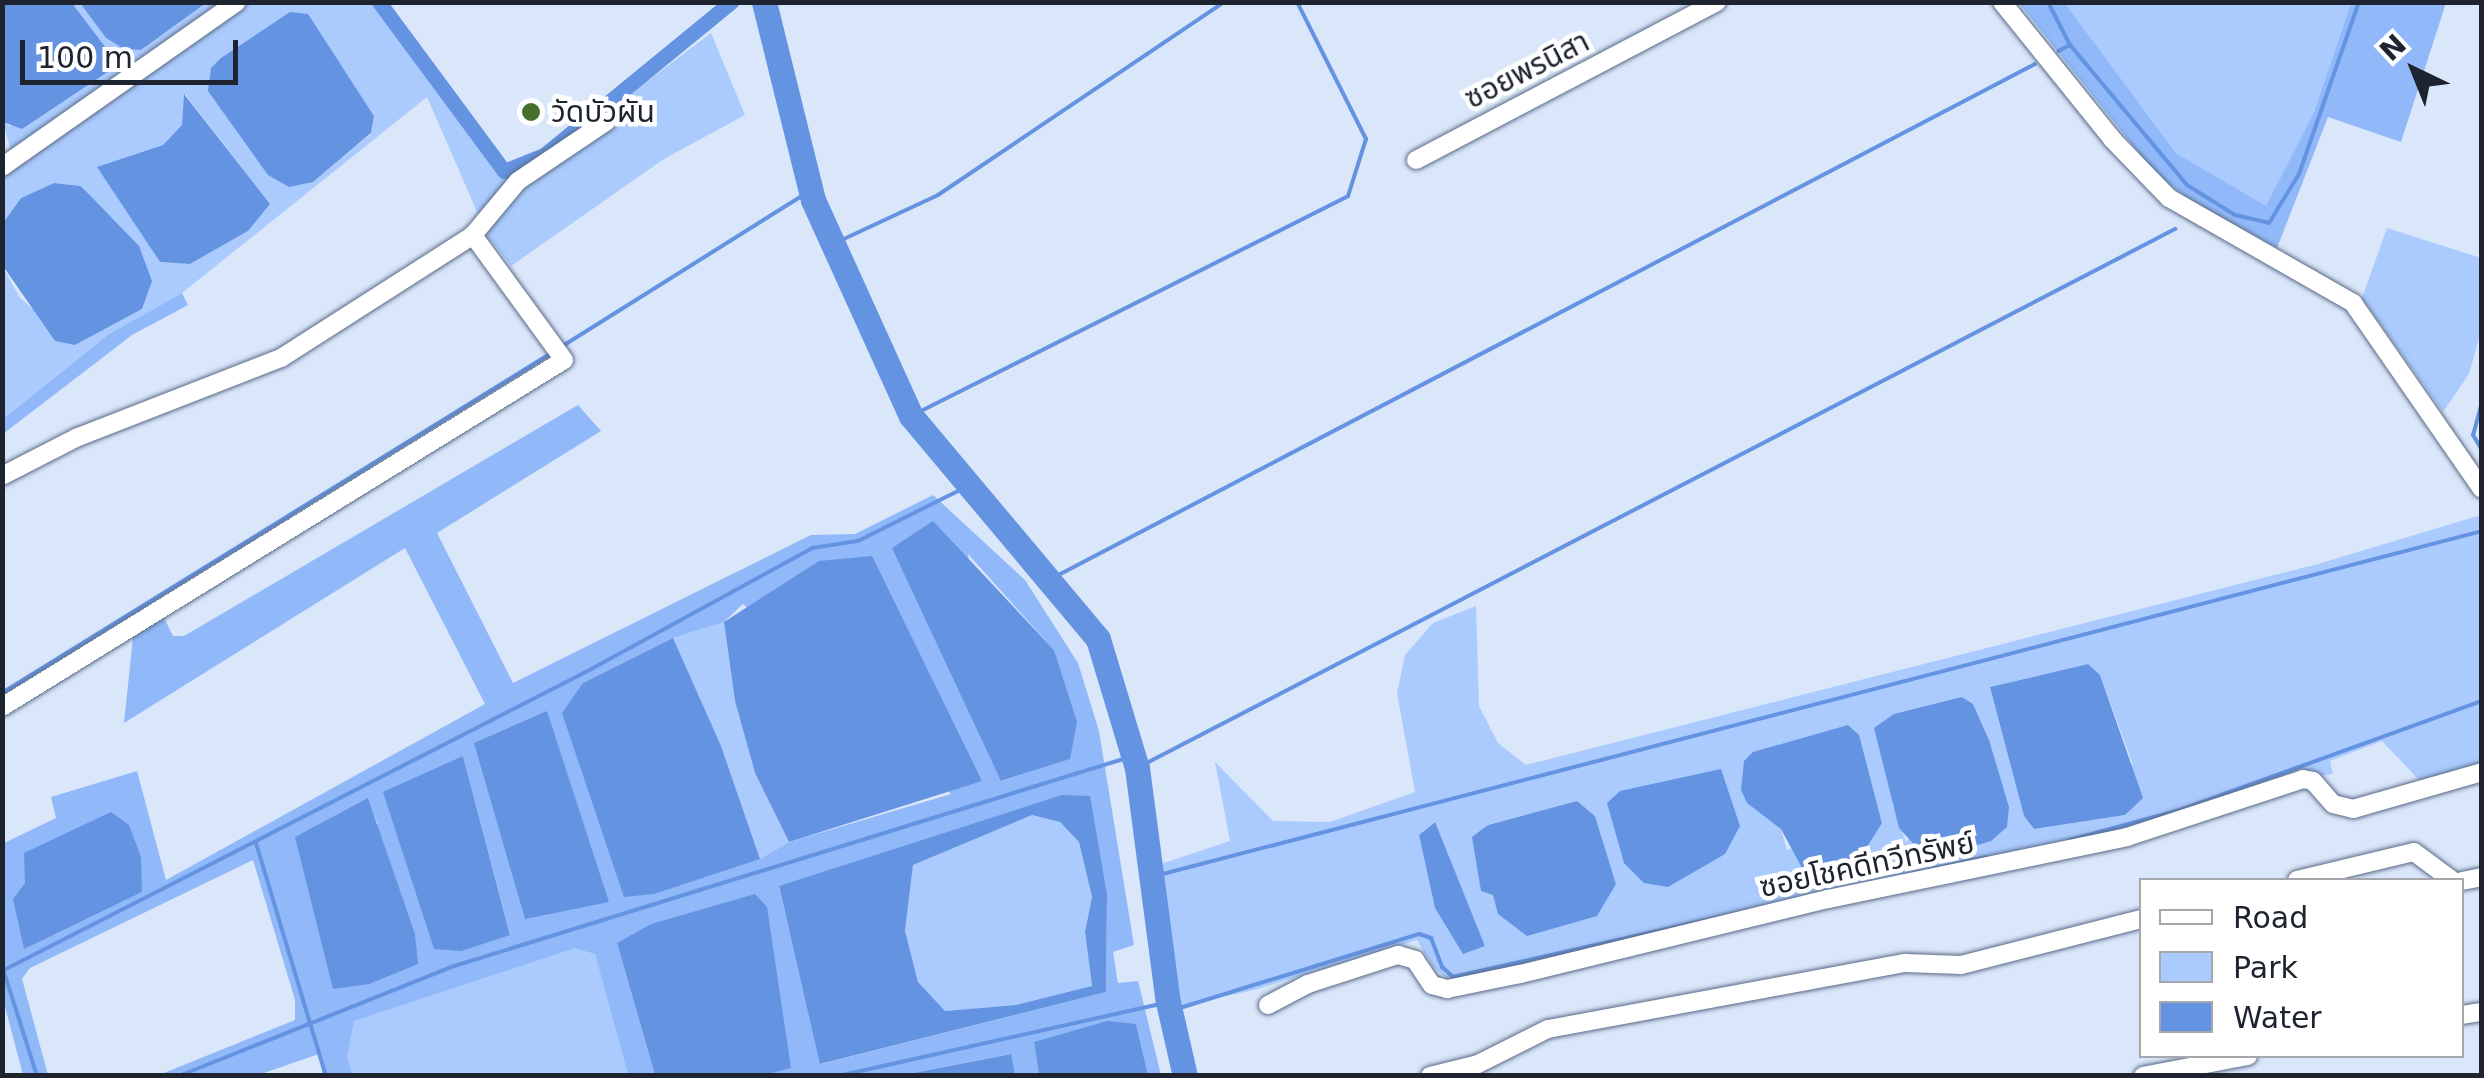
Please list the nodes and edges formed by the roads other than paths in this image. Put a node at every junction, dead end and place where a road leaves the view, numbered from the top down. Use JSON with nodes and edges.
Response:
{"nodes":[{"id":1,"x":237,"y":2,"type":"edge"},
{"id":2,"x":1717,"y":2,"type":"edge"},
{"id":3,"x":2002,"y":2,"type":"edge"},
{"id":4,"x":606,"y":121,"type":"dead end"},
{"id":5,"x":1416,"y":160,"type":"dead end"},
{"id":6,"x":2,"y":167,"type":"edge"},
{"id":7,"x":473,"y":235,"type":"junction"},
{"id":8,"x":2,"y":476,"type":"edge"},
{"id":9,"x":2482,"y":489,"type":"edge"},
{"id":10,"x":2,"y":707,"type":"edge"},
{"id":11,"x":2482,"y":772,"type":"edge"},
{"id":12,"x":2306,"y":878,"type":"edge"},
{"id":13,"x":2450,"y":878,"type":"edge"},
{"id":14,"x":2139,"y":920,"type":"edge"},
{"id":15,"x":1268,"y":1005,"type":"dead end"},
{"id":16,"x":2237,"y":1058,"type":"edge"},
{"id":17,"x":1430,"y":1076,"type":"edge"},
{"id":18,"x":2142,"y":1076,"type":"edge"}],
"edges":[{"from":1,"to":6,"type":"street"},
{"from":2,"to":5,"type":"street","name":"ซอยพรนิสา"},
{"from":3,"to":9,"type":"street"},
{"from":4,"to":7,"type":"street"},
{"from":7,"to":8,"type":"street"},
{"from":7,"to":10,"type":"street"},
{"from":11,"to":15,"type":"street","name":"ซอยโชคดีทวีทรัพย์"},
{"from":12,"to":13,"type":"street"},
{"from":14,"to":17,"type":"street"},
{"from":16,"to":18,"type":"street"}]}
